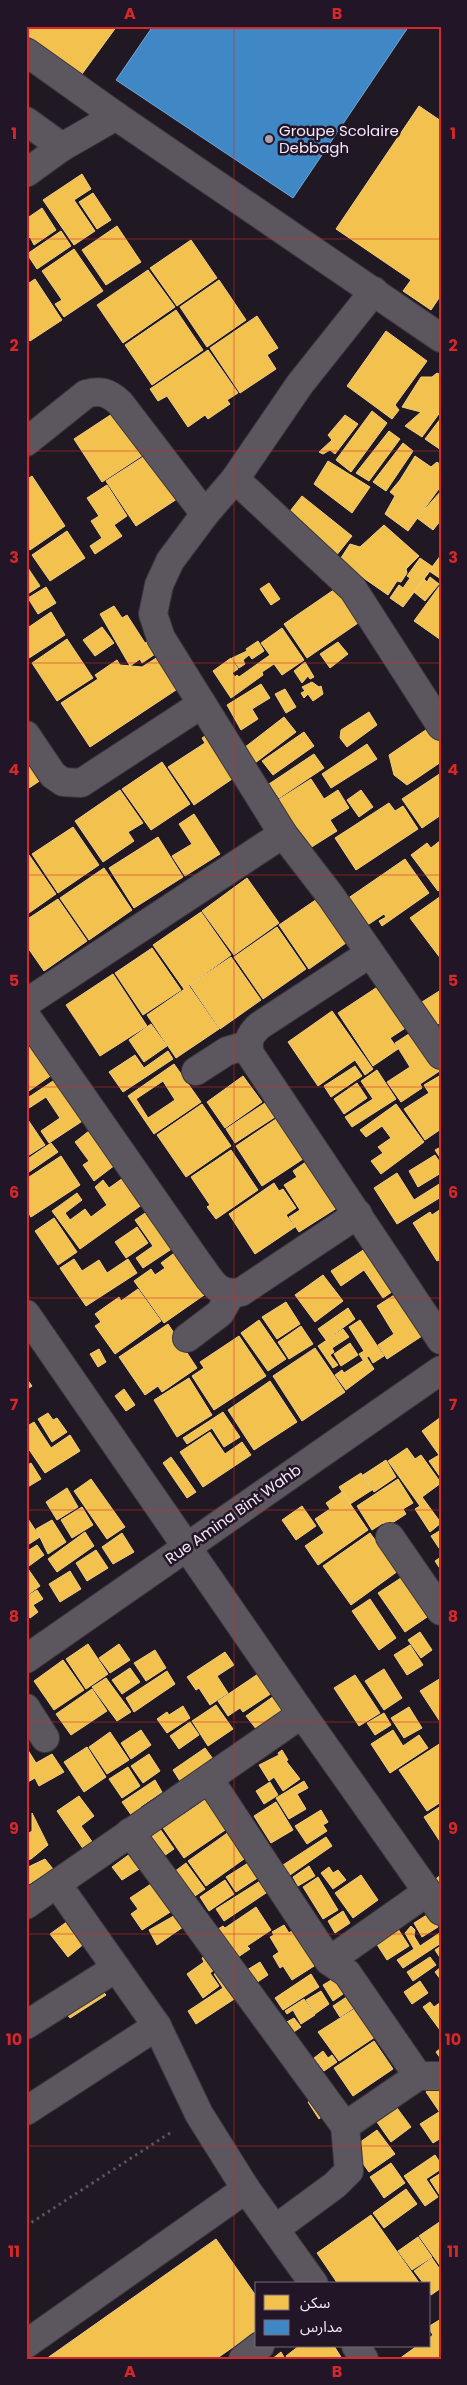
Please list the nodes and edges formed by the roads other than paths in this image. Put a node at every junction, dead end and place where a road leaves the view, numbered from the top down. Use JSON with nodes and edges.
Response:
{"nodes":[{"id":1,"x":26,"y":52,"type":"edge"},
{"id":2,"x":116,"y":116,"type":"junction"},
{"id":3,"x":26,"y":121,"type":"edge"},
{"id":4,"x":62,"y":146,"type":"junction"},
{"id":5,"x":26,"y":172,"type":"edge"},
{"id":6,"x":374,"y":291,"type":"junction"},
{"id":7,"x":441,"y":338,"type":"edge"},
{"id":8,"x":26,"y":442,"type":"edge"},
{"id":9,"x":235,"y":479,"type":"junction"},
{"id":10,"x":205,"y":514,"type":"junction"},
{"id":11,"x":202,"y":704,"type":"junction"},
{"id":12,"x":441,"y":726,"type":"edge"},
{"id":13,"x":26,"y":735,"type":"edge"},
{"id":14,"x":284,"y":834,"type":"junction"},
{"id":15,"x":369,"y":954,"type":"junction"},
{"id":16,"x":26,"y":1003,"type":"edge"},
{"id":17,"x":26,"y":1016,"type":"edge"},
{"id":18,"x":248,"y":1045,"type":"junction"},
{"id":19,"x":441,"y":1055,"type":"edge"},
{"id":20,"x":196,"y":1071,"type":"dead end"},
{"id":21,"x":358,"y":1214,"type":"junction"},
{"id":22,"x":230,"y":1294,"type":"junction"},
{"id":23,"x":26,"y":1314,"type":"edge"},
{"id":24,"x":187,"y":1338,"type":"dead end"},
{"id":25,"x":441,"y":1340,"type":"edge"},
{"id":26,"x":441,"y":1370,"type":"edge"},
{"id":27,"x":390,"y":1538,"type":"dead end"},
{"id":28,"x":187,"y":1546,"type":"junction"},
{"id":29,"x":441,"y":1611,"type":"edge"},
{"id":30,"x":26,"y":1658,"type":"edge"},
{"id":31,"x":26,"y":1708,"type":"edge"},
{"id":32,"x":302,"y":1714,"type":"junction"},
{"id":33,"x":45,"y":1738,"type":"dead end"},
{"id":34,"x":208,"y":1779,"type":"junction"},
{"id":35,"x":130,"y":1832,"type":"junction"},
{"id":36,"x":57,"y":1884,"type":"junction"},
{"id":37,"x":434,"y":1902,"type":"edge"},
{"id":38,"x":26,"y":1905,"type":"edge"},
{"id":39,"x":329,"y":1961,"type":"junction"},
{"id":40,"x":116,"y":1968,"type":"junction"},
{"id":41,"x":26,"y":2025,"type":"edge"},
{"id":42,"x":157,"y":2026,"type":"junction"},
{"id":43,"x":430,"y":2076,"type":"edge"},
{"id":44,"x":26,"y":2111,"type":"edge"},
{"id":45,"x":345,"y":2126,"type":"junction"},
{"id":46,"x":246,"y":2189,"type":"junction"},
{"id":47,"x":275,"y":2230,"type":"junction"},
{"id":48,"x":313,"y":2282,"type":"edge"},
{"id":49,"x":27,"y":2342,"type":"edge"},
{"id":50,"x":257,"y":2348,"type":"edge"},
{"id":51,"x":357,"y":2348,"type":"edge"},
{"id":52,"x":243,"y":2359,"type":"edge"},
{"id":53,"x":364,"y":2359,"type":"edge"}],
"edges":[{"from":1,"to":2,"type":"street"},
{"from":2,"to":4,"type":"street"},
{"from":2,"to":6,"type":"street"},
{"from":3,"to":4,"type":"street"},
{"from":4,"to":5,"type":"street"},
{"from":6,"to":7,"type":"street"},
{"from":6,"to":9,"type":"street"},
{"from":8,"to":10,"type":"street"},
{"from":9,"to":10,"type":"street"},
{"from":9,"to":12,"type":"street"},
{"from":10,"to":11,"type":"street"},
{"from":11,"to":13,"type":"street"},
{"from":11,"to":14,"type":"street"},
{"from":14,"to":15,"type":"street"},
{"from":14,"to":16,"type":"street"},
{"from":15,"to":18,"type":"street"},
{"from":15,"to":19,"type":"street"},
{"from":17,"to":22,"type":"street"},
{"from":18,"to":20,"type":"street"},
{"from":18,"to":21,"type":"street"},
{"from":21,"to":22,"type":"street"},
{"from":21,"to":25,"type":"street"},
{"from":22,"to":24,"type":"street"},
{"from":23,"to":28,"type":"street"},
{"from":26,"to":28,"type":"street","name":"Rue Amina Bint Wahb"},
{"from":27,"to":29,"type":"street"},
{"from":28,"to":30,"type":"street","name":"Rue Amina Bint Wahb"},
{"from":28,"to":32,"type":"street"},
{"from":31,"to":33,"type":"street"},
{"from":32,"to":34,"type":"street"},
{"from":32,"to":37,"type":"street"},
{"from":34,"to":35,"type":"street"},
{"from":34,"to":39,"type":"street"},
{"from":35,"to":36,"type":"street"},
{"from":35,"to":45,"type":"street"},
{"from":36,"to":38,"type":"street"},
{"from":36,"to":40,"type":"street"},
{"from":37,"to":39,"type":"street"},
{"from":39,"to":43,"type":"street"},
{"from":40,"to":41,"type":"street"},
{"from":40,"to":42,"type":"street"},
{"from":42,"to":44,"type":"street"},
{"from":42,"to":46,"type":"street"},
{"from":43,"to":45,"type":"street"},
{"from":45,"to":47,"type":"street"},
{"from":46,"to":47,"type":"street"},
{"from":46,"to":49,"type":"street"},
{"from":47,"to":48,"type":"street"},
{"from":50,"to":52,"type":"street"},
{"from":51,"to":53,"type":"street"}]}
